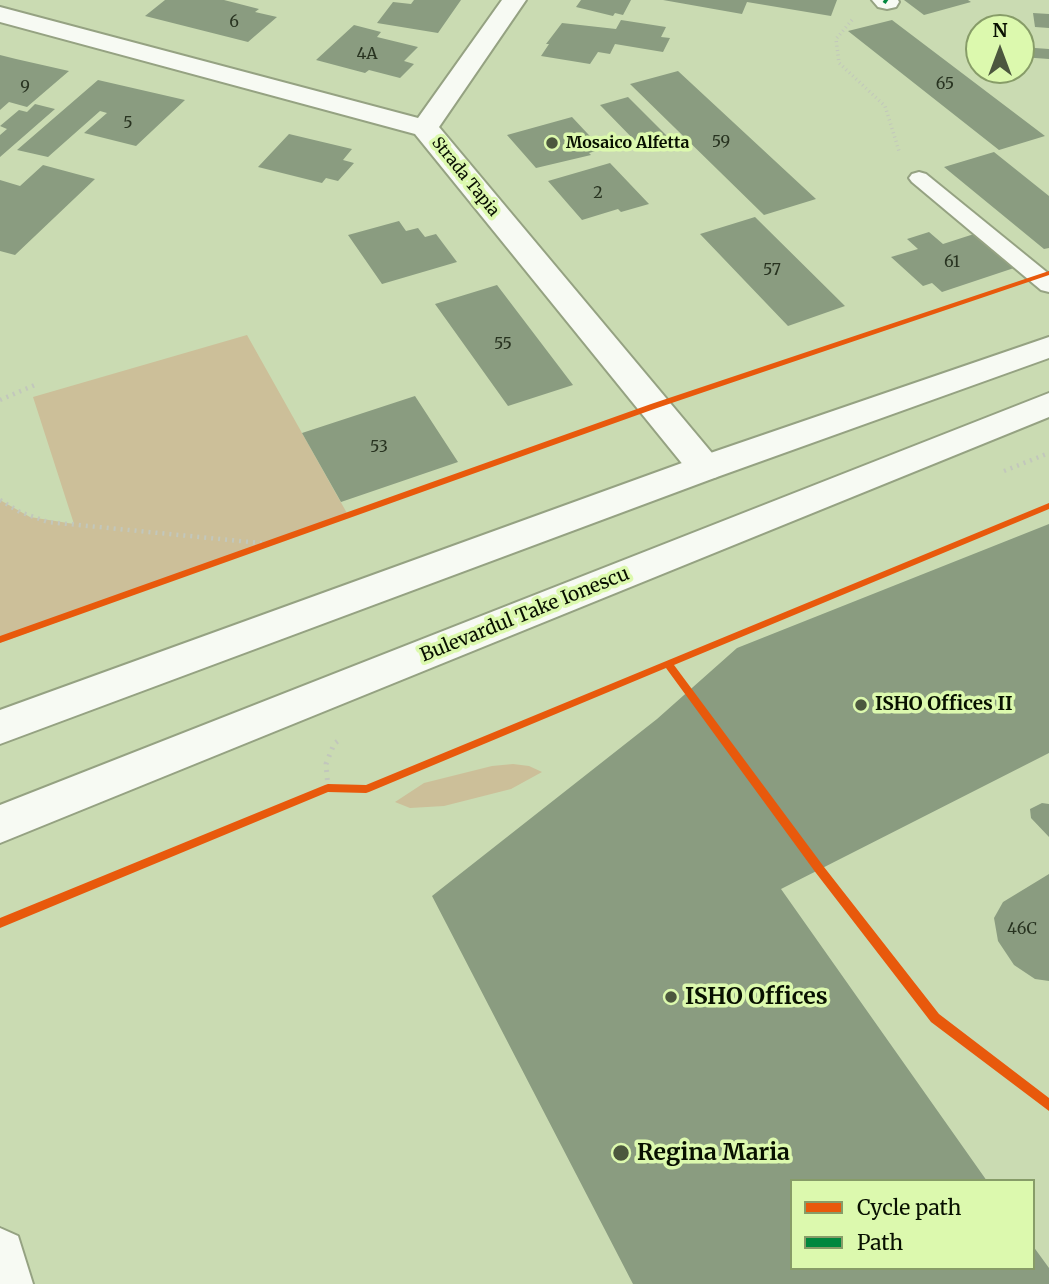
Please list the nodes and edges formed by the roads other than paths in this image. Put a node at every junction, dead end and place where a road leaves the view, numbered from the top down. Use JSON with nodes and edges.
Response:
{"nodes":[{"id":1,"x":514,"y":0,"type":"edge"},
{"id":2,"x":0,"y":15,"type":"edge"},
{"id":3,"x":425,"y":128,"type":"junction"},
{"id":4,"x":919,"y":178,"type":"road end"},
{"id":5,"x":1049,"y":285,"type":"edge"},
{"id":6,"x":1049,"y":347,"type":"edge"},
{"id":7,"x":1049,"y":404,"type":"edge"},
{"id":8,"x":705,"y":468,"type":"junction"},
{"id":9,"x":0,"y":727,"type":"edge"},
{"id":10,"x":0,"y":824,"type":"edge"},
{"id":11,"x":0,"y":1254,"type":"edge"},
{"id":12,"x":7,"y":1284,"type":"edge"}],
"edges":[{"from":1,"to":3,"type":"main road"},
{"from":2,"to":3,"type":"main road","name":"Strada Tapia"},
{"from":3,"to":8,"type":"main road","name":"Strada Tapia"},
{"from":4,"to":5,"type":"lane"},
{"from":6,"to":8,"type":"main road"},
{"from":7,"to":10,"type":"main road","name":"Bulevardul Take Ionescu"},
{"from":8,"to":9,"type":"main road"},
{"from":11,"to":12,"type":"main road"}]}
